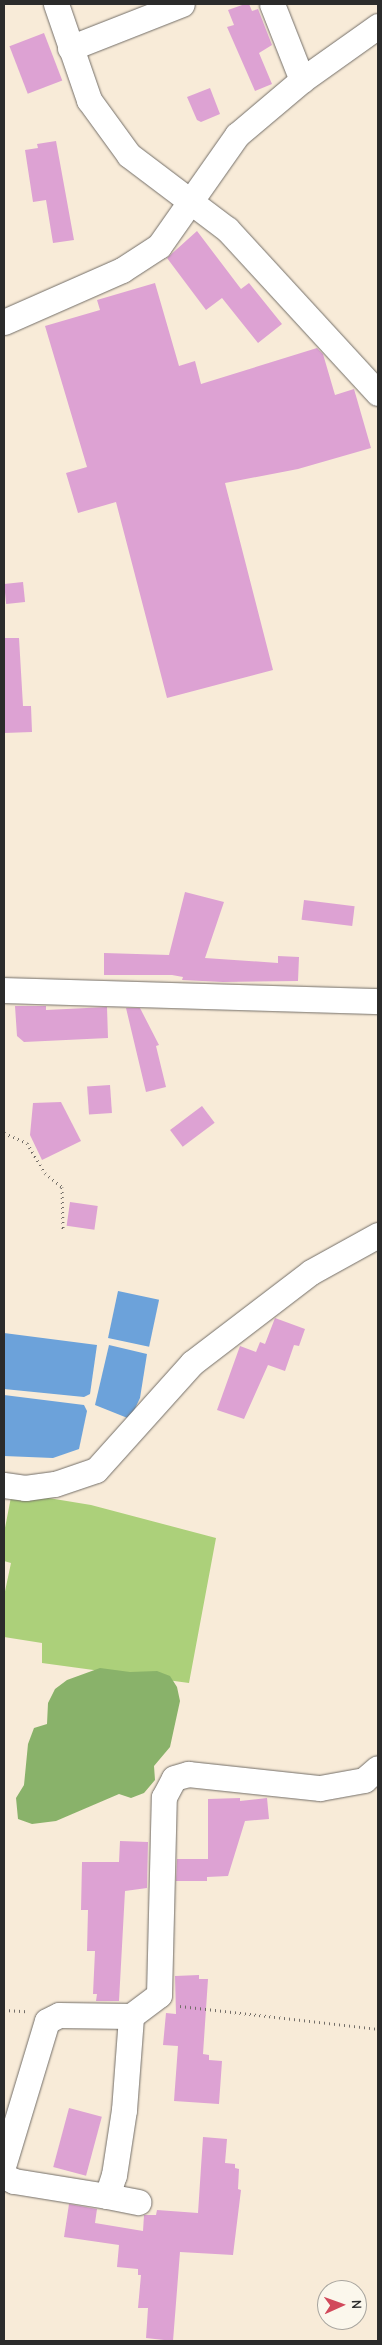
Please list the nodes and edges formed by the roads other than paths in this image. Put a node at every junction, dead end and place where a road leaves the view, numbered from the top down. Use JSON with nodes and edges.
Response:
{"nodes":[{"id":1,"x":56,"y":4,"type":"edge"},
{"id":2,"x":182,"y":4,"type":"edge"},
{"id":3,"x":272,"y":4,"type":"edge"},
{"id":4,"x":378,"y":26,"type":"edge"},
{"id":5,"x":70,"y":48,"type":"junction"},
{"id":6,"x":302,"y":80,"type":"junction"},
{"id":7,"x":190,"y":200,"type":"junction"},
{"id":8,"x":4,"y":322,"type":"edge"},
{"id":9,"x":369,"y":368,"type":"edge"},
{"id":10,"x":378,"y":393,"type":"edge"},
{"id":11,"x":4,"y":990,"type":"edge"},
{"id":12,"x":378,"y":1001,"type":"edge"},
{"id":13,"x":378,"y":1235,"type":"edge"},
{"id":14,"x":4,"y":1485,"type":"edge"},
{"id":15,"x":378,"y":1768,"type":"edge"},
{"id":16,"x":140,"y":2009,"type":"junction"},
{"id":17,"x":4,"y":2163,"type":"edge"},
{"id":18,"x":4,"y":2176,"type":"edge"},
{"id":19,"x":107,"y":2196,"type":"junction"},
{"id":20,"x":138,"y":2202,"type":"dead end"}],
"edges":[{"from":1,"to":5,"type":"street"},
{"from":2,"to":5,"type":"street"},
{"from":3,"to":6,"type":"street"},
{"from":4,"to":6,"type":"street"},
{"from":5,"to":7,"type":"street"},
{"from":6,"to":7,"type":"street"},
{"from":7,"to":8,"type":"street"},
{"from":7,"to":9,"type":"street"},
{"from":9,"to":10,"type":"street"},
{"from":11,"to":12,"type":"street"},
{"from":13,"to":14,"type":"street"},
{"from":15,"to":16,"type":"street"},
{"from":16,"to":17,"type":"street"},
{"from":16,"to":19,"type":"street"},
{"from":18,"to":19,"type":"street"},
{"from":19,"to":20,"type":"street"}]}
